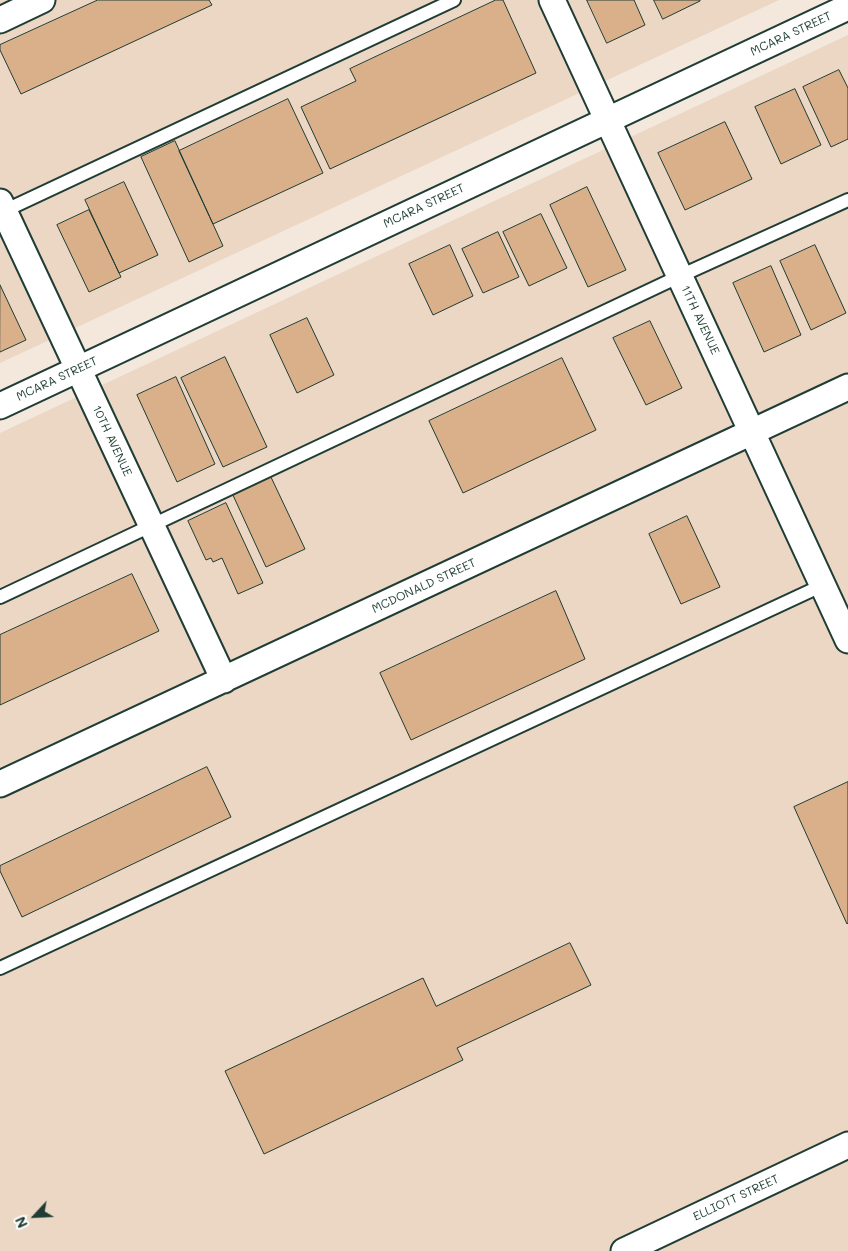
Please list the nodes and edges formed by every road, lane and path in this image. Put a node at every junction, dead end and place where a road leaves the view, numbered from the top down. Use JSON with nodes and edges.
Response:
{"nodes":[{"id":1,"x":42,"y":0,"type":"edge"},
{"id":2,"x":454,"y":0,"type":"edge"},
{"id":3,"x":552,"y":0,"type":"edge"},
{"id":4,"x":848,"y":7,"type":"edge"},
{"id":5,"x":0,"y":20,"type":"edge"},
{"id":6,"x":608,"y":120,"type":"junction"},
{"id":7,"x":848,"y":200,"type":"edge"},
{"id":8,"x":2,"y":206,"type":"edge"},
{"id":9,"x":680,"y":276,"type":"junction"},
{"id":10,"x":78,"y":369,"type":"junction"},
{"id":11,"x":848,"y":387,"type":"edge"},
{"id":12,"x":0,"y":406,"type":"edge"},
{"id":13,"x":752,"y":432,"type":"junction"},
{"id":14,"x":153,"y":525,"type":"junction"},
{"id":15,"x":823,"y":585,"type":"junction"},
{"id":16,"x":0,"y":597,"type":"edge"},
{"id":17,"x":848,"y":640,"type":"edge"},
{"id":18,"x":224,"y":680,"type":"junction"},
{"id":19,"x":0,"y":784,"type":"edge"},
{"id":20,"x":0,"y":968,"type":"edge"},
{"id":21,"x":848,"y":1145,"type":"edge"},
{"id":22,"x":624,"y":1251,"type":"edge"}],
"edges":[{"from":1,"to":5,"type":"street"},
{"from":2,"to":8,"type":"lane"},
{"from":3,"to":6,"type":"street","name":"11TH AVENUE"},
{"from":4,"to":6,"type":"street","name":"MCARA STREET"},
{"from":6,"to":9,"type":"street","name":"11TH AVENUE"},
{"from":6,"to":10,"type":"street","name":"MCARA STREET"},
{"from":7,"to":9,"type":"lane"},
{"from":8,"to":10,"type":"street","name":"10TH AVENUE"},
{"from":9,"to":13,"type":"street","name":"11TH AVENUE"},
{"from":9,"to":14,"type":"lane"},
{"from":10,"to":12,"type":"street","name":"MCARA STREET"},
{"from":10,"to":14,"type":"street","name":"10TH AVENUE"},
{"from":11,"to":13,"type":"street","name":"MCDONALD STREET"},
{"from":13,"to":15,"type":"street","name":"11TH AVENUE"},
{"from":13,"to":18,"type":"street","name":"MCDONALD STREET"},
{"from":14,"to":16,"type":"lane"},
{"from":14,"to":18,"type":"street","name":"10TH AVENUE"},
{"from":15,"to":17,"type":"street","name":"11TH AVENUE"},
{"from":15,"to":20,"type":"lane"},
{"from":18,"to":19,"type":"street","name":"MCDONALD STREET"},
{"from":21,"to":22,"type":"street","name":"ELLIOTT STREET"}]}
